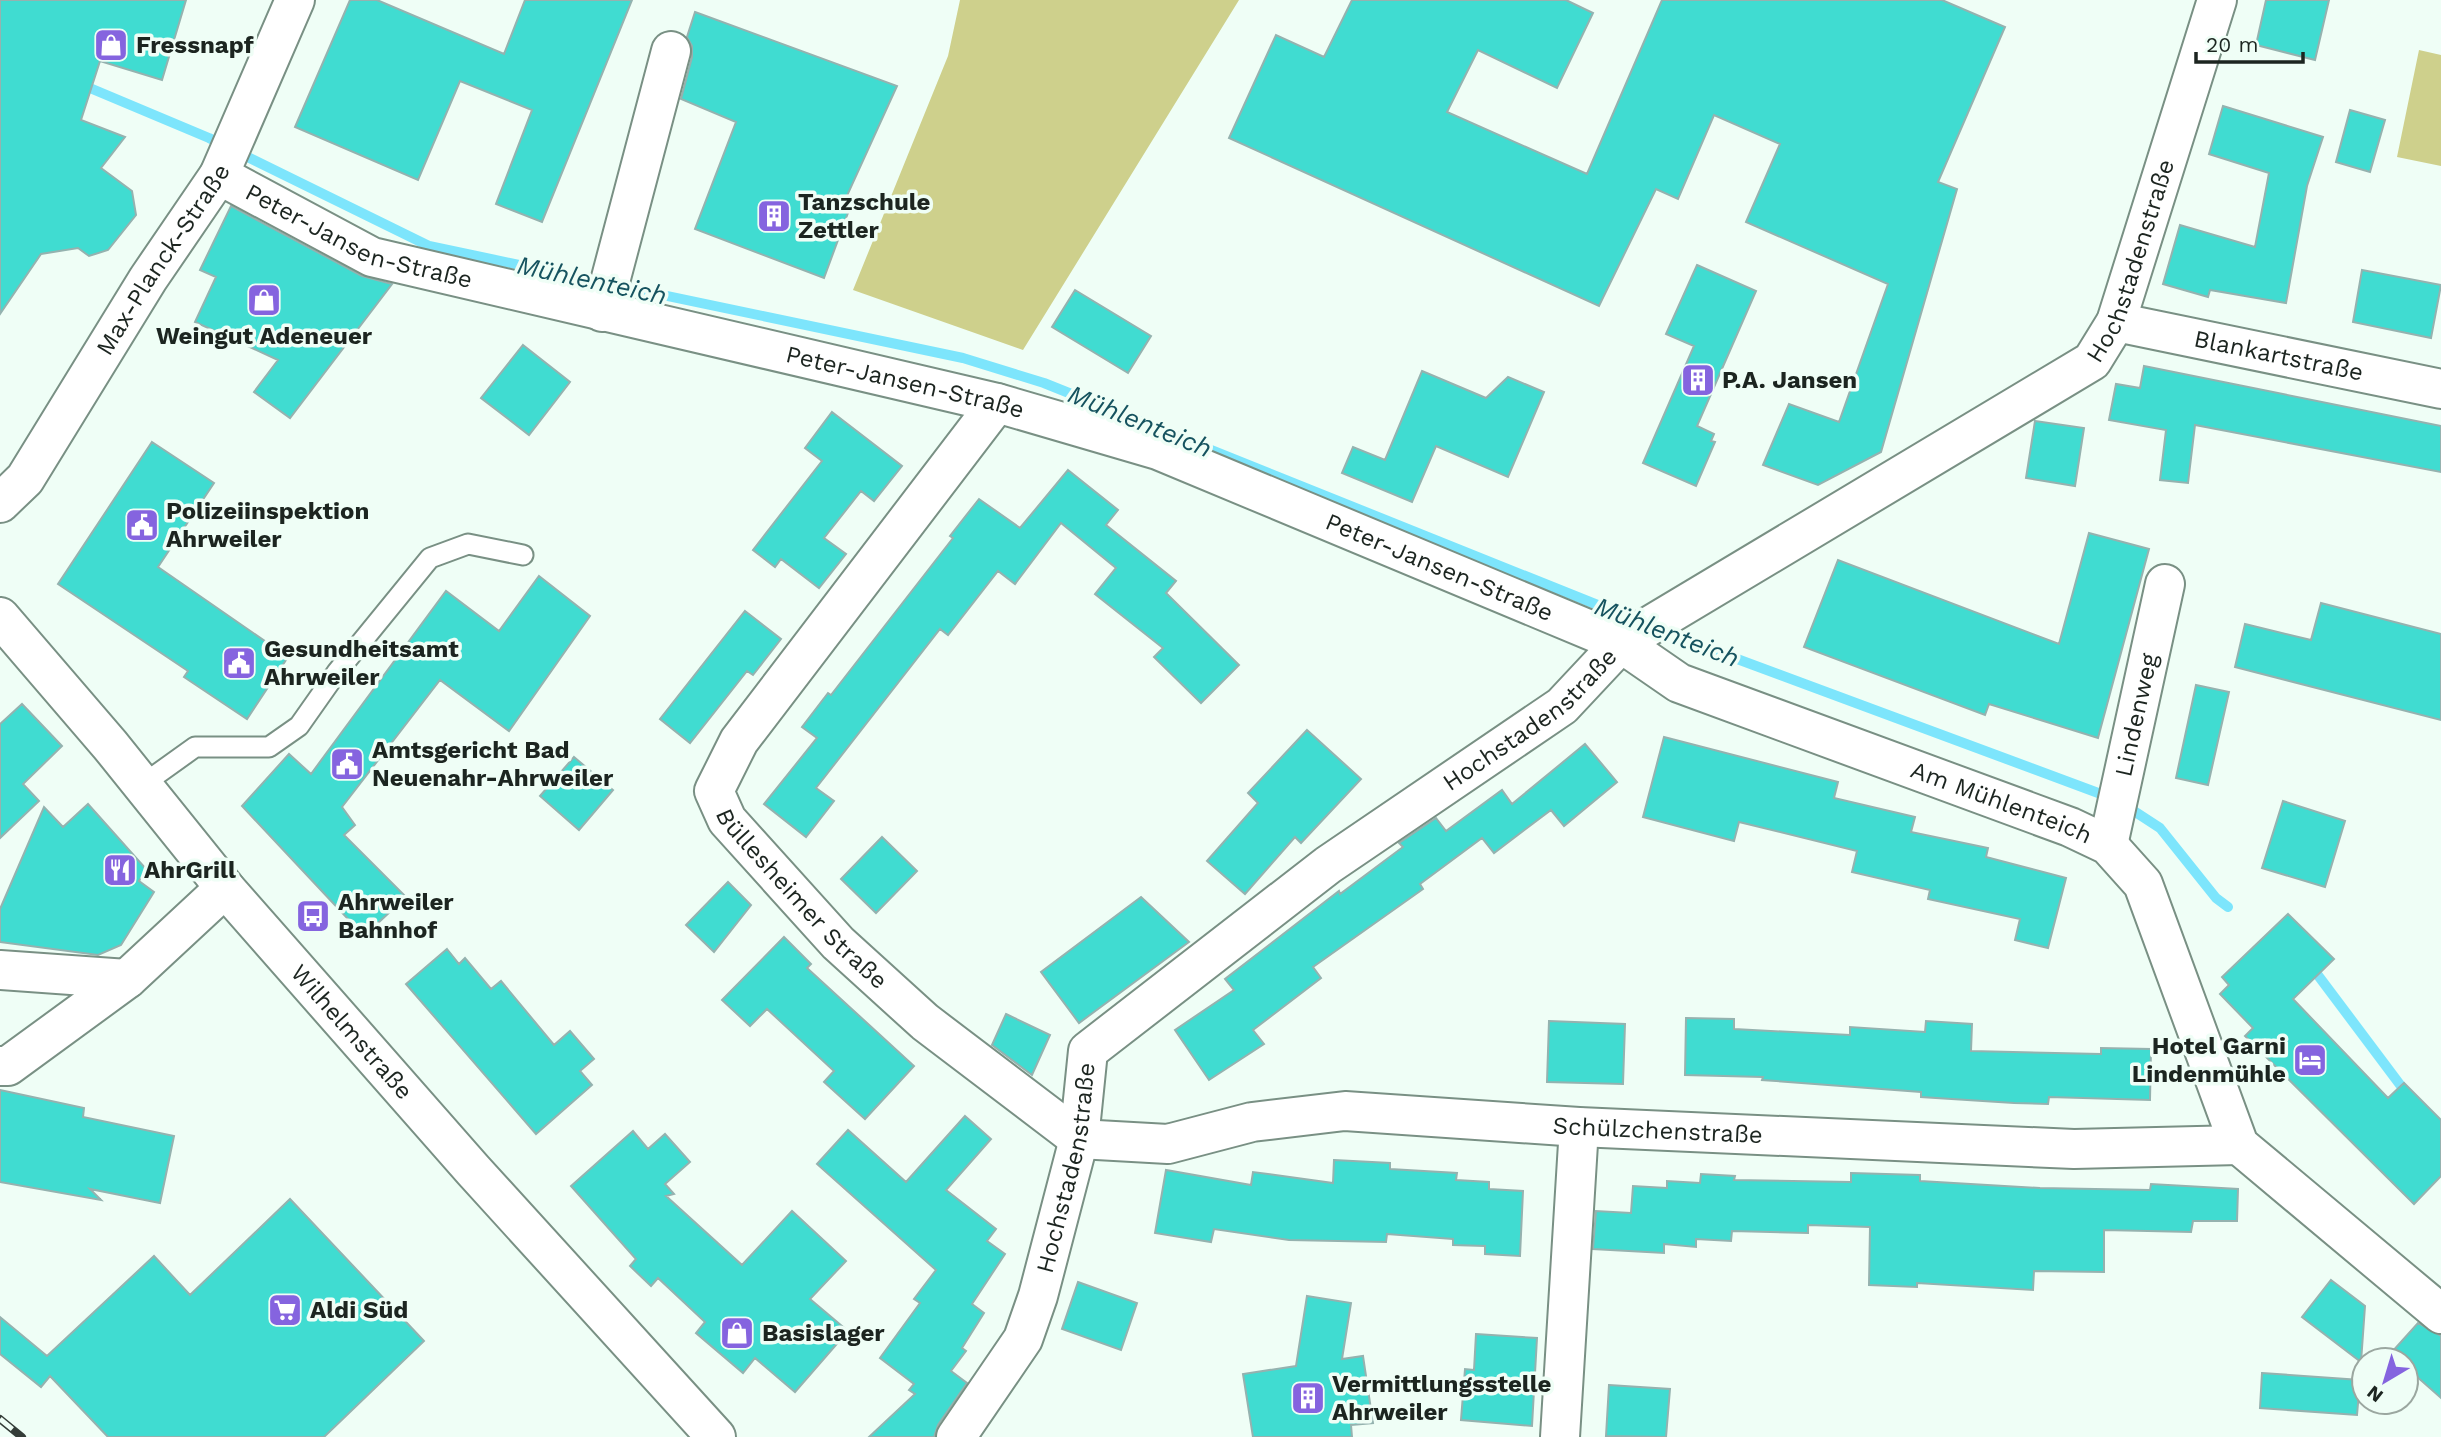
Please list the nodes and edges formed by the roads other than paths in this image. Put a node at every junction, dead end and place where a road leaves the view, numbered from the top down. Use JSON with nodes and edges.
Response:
{"nodes":[{"id":1,"x":295,"y":0,"type":"edge"},
{"id":2,"x":2217,"y":0,"type":"edge"},
{"id":3,"x":671,"y":51,"type":"dead end"},
{"id":4,"x":227,"y":157,"type":"junction"},
{"id":5,"x":607,"y":293,"type":"junction"},
{"id":6,"x":2116,"y":322,"type":"junction"},
{"id":7,"x":2441,"y":389,"type":"edge"},
{"id":8,"x":997,"y":403,"type":"junction"},
{"id":9,"x":0,"y":503,"type":"edge"},
{"id":10,"x":523,"y":555,"type":"dead end"},
{"id":11,"x":2165,"y":584,"type":"dead end"},
{"id":12,"x":0,"y":617,"type":"edge"},
{"id":13,"x":1640,"y":631,"type":"junction"},
{"id":14,"x":142,"y":785,"type":"junction"},
{"id":15,"x":2115,"y":815,"type":"junction"},
{"id":16,"x":225,"y":888,"type":"junction"},
{"id":17,"x":0,"y":970,"type":"edge"},
{"id":18,"x":127,"y":979,"type":"junction"},
{"id":19,"x":0,"y":1066,"type":"edge"},
{"id":20,"x":1579,"y":1127,"type":"junction"},
{"id":21,"x":1079,"y":1139,"type":"junction"},
{"id":22,"x":2239,"y":1145,"type":"junction"},
{"id":23,"x":2441,"y":1314,"type":"edge"},
{"id":24,"x":716,"y":1437,"type":"edge"},
{"id":25,"x":956,"y":1437,"type":"edge"},
{"id":26,"x":1560,"y":1437,"type":"edge"}],
"edges":[{"from":1,"to":4,"type":"street","name":"Max-Planck-Straße"},
{"from":2,"to":6,"type":"street","name":"Hochstadenstraße"},
{"from":3,"to":5,"type":"street"},
{"from":4,"to":5,"type":"street","name":"Peter-Jansen-Straße"},
{"from":4,"to":9,"type":"street","name":"Max-Planck-Straße"},
{"from":5,"to":8,"type":"street","name":"Peter-Jansen-Straße"},
{"from":6,"to":7,"type":"street","name":"Blankartstraße"},
{"from":6,"to":13,"type":"street","name":"Hochstadenstraße"},
{"from":8,"to":13,"type":"street","name":"Peter-Jansen-Straße"},
{"from":8,"to":21,"type":"street","name":"Büllesheimer Straße"},
{"from":10,"to":14,"type":"lane"},
{"from":11,"to":15,"type":"street","name":"Lindenweg"},
{"from":12,"to":14,"type":"street","name":"Wilhelmstraße"},
{"from":13,"to":15,"type":"street","name":"Am Mühlenteich"},
{"from":13,"to":21,"type":"street","name":"Hochstadenstraße"},
{"from":14,"to":16,"type":"street","name":"Wilhelmstraße"},
{"from":15,"to":22,"type":"street","name":"Am Mühlenteich"},
{"from":16,"to":18,"type":"street"},
{"from":16,"to":24,"type":"street","name":"Wilhelmstraße"},
{"from":17,"to":18,"type":"street"},
{"from":18,"to":19,"type":"street"},
{"from":20,"to":21,"type":"street","name":"Schülzchenstraße"},
{"from":20,"to":22,"type":"street","name":"Schülzchenstraße"},
{"from":20,"to":26,"type":"street"},
{"from":21,"to":25,"type":"street","name":"Hochstadenstraße"},
{"from":22,"to":23,"type":"street","name":"Am Mühlenteich"}]}
